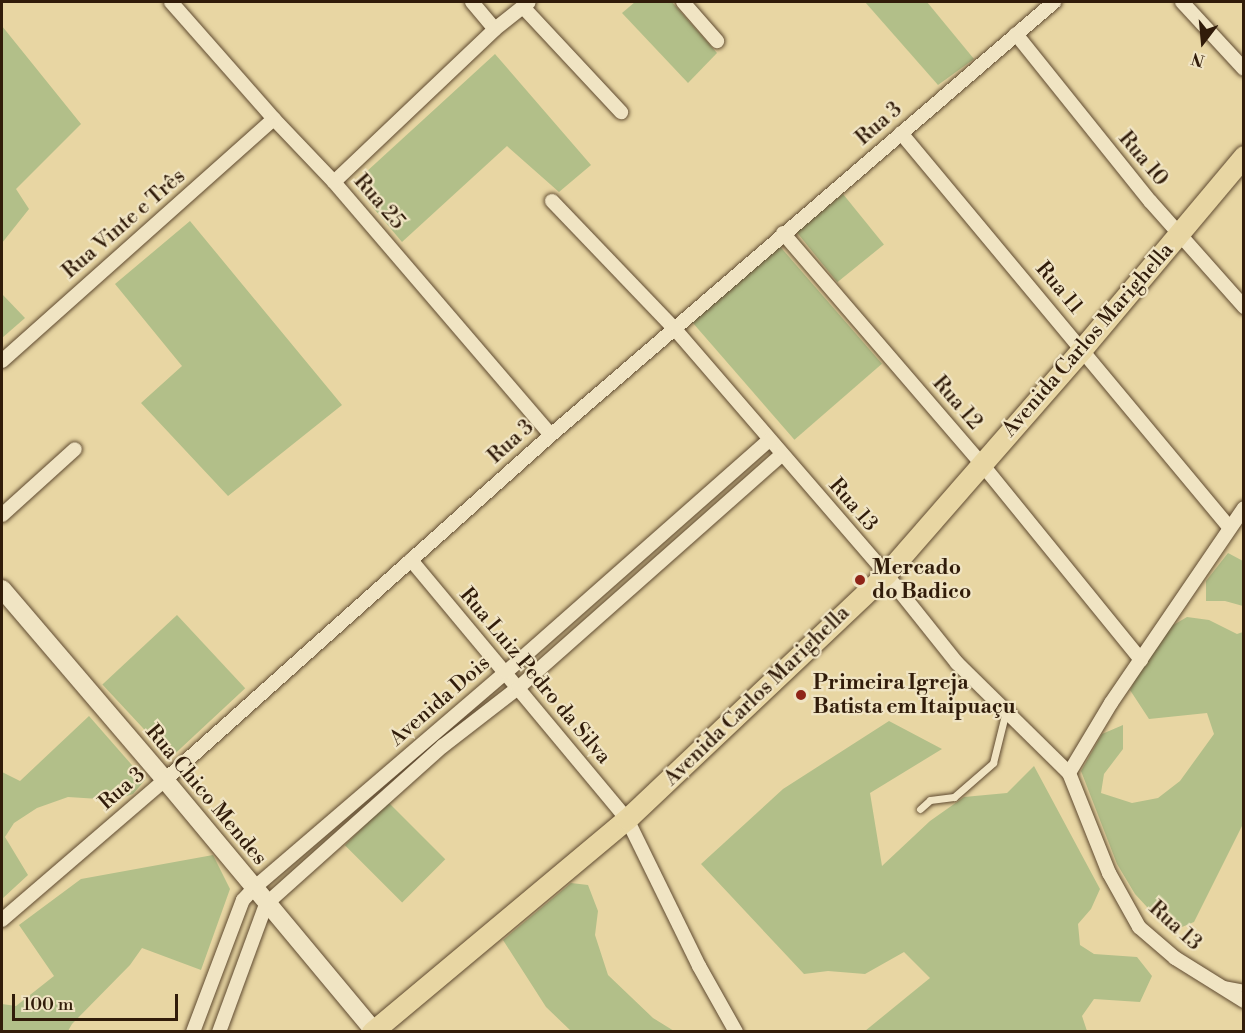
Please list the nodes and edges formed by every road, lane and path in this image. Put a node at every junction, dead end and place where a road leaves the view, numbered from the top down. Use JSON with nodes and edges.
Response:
{"nodes":[{"id":1,"x":171,"y":2,"type":"edge"},
{"id":2,"x":472,"y":2,"type":"edge"},
{"id":3,"x":683,"y":2,"type":"edge"},
{"id":4,"x":1054,"y":2,"type":"edge"},
{"id":5,"x":1182,"y":2,"type":"edge"},
{"id":6,"x":526,"y":4,"type":"edge"},
{"id":7,"x":495,"y":29,"type":"junction"},
{"id":8,"x":1016,"y":34,"type":"junction"},
{"id":9,"x":717,"y":40,"type":"dead end"},
{"id":10,"x":1244,"y":69,"type":"edge"},
{"id":11,"x":621,"y":112,"type":"dead end"},
{"id":12,"x":274,"y":119,"type":"junction"},
{"id":13,"x":901,"y":133,"type":"junction"},
{"id":14,"x":1244,"y":156,"type":"edge"},
{"id":15,"x":334,"y":182,"type":"junction"},
{"id":16,"x":552,"y":201,"type":"dead end"},
{"id":17,"x":783,"y":233,"type":"junction"},
{"id":18,"x":1179,"y":234,"type":"junction"},
{"id":19,"x":1244,"y":307,"type":"edge"},
{"id":20,"x":674,"y":328,"type":"junction"},
{"id":21,"x":1082,"y":349,"type":"junction"},
{"id":22,"x":2,"y":361,"type":"edge"},
{"id":23,"x":551,"y":435,"type":"junction"},
{"id":24,"x":769,"y":440,"type":"junction"},
{"id":25,"x":75,"y":449,"type":"dead end"},
{"id":26,"x":782,"y":455,"type":"junction"},
{"id":27,"x":981,"y":463,"type":"junction"},
{"id":28,"x":1244,"y":508,"type":"edge"},
{"id":29,"x":2,"y":515,"type":"edge"},
{"id":30,"x":1229,"y":527,"type":"junction"},
{"id":31,"x":411,"y":560,"type":"junction"},
{"id":32,"x":886,"y":574,"type":"junction"},
{"id":33,"x":2,"y":592,"type":"edge"},
{"id":34,"x":1141,"y":660,"type":"junction"},
{"id":35,"x":506,"y":672,"type":"junction"},
{"id":36,"x":519,"y":687,"type":"junction"},
{"id":37,"x":1006,"y":711,"type":"junction"},
{"id":38,"x":1069,"y":773,"type":"junction"},
{"id":39,"x":165,"y":780,"type":"junction"},
{"id":40,"x":920,"y":808,"type":"dead end"},
{"id":41,"x":627,"y":819,"type":"junction"},
{"id":42,"x":254,"y":888,"type":"junction"},
{"id":43,"x":266,"y":904,"type":"junction"},
{"id":44,"x":2,"y":920,"type":"edge"},
{"id":45,"x":1210,"y":982,"type":"junction"},
{"id":46,"x":1244,"y":988,"type":"edge"},
{"id":47,"x":1244,"y":1001,"type":"edge"},
{"id":48,"x":373,"y":1031,"type":"edge"},
{"id":49,"x":193,"y":1032,"type":"edge"},
{"id":50,"x":219,"y":1032,"type":"edge"},
{"id":51,"x":736,"y":1032,"type":"edge"}],
"edges":[{"from":1,"to":12,"type":"street","name":"Rua 25"},
{"from":2,"to":7,"type":"street"},
{"from":3,"to":9,"type":"street"},
{"from":4,"to":8,"type":"street","name":"Rua 3"},
{"from":5,"to":10,"type":"street"},
{"from":6,"to":7,"type":"street"},
{"from":6,"to":11,"type":"street"},
{"from":7,"to":15,"type":"street"},
{"from":8,"to":13,"type":"street","name":"Rua 3"},
{"from":8,"to":18,"type":"street","name":"Rua 10"},
{"from":12,"to":15,"type":"street","name":"Rua 25"},
{"from":12,"to":22,"type":"street","name":"Rua Vinte e Três"},
{"from":13,"to":17,"type":"street","name":"Rua 3"},
{"from":13,"to":21,"type":"street","name":"Rua 11"},
{"from":14,"to":18,"type":"main road","name":"Avenida Carlos Marighella"},
{"from":15,"to":23,"type":"street","name":"Rua 25"},
{"from":16,"to":20,"type":"street","name":"Rua 13"},
{"from":17,"to":20,"type":"street","name":"Rua 3"},
{"from":17,"to":27,"type":"street","name":"Rua 12"},
{"from":18,"to":19,"type":"street","name":"Rua 10"},
{"from":18,"to":21,"type":"main road","name":"Avenida Carlos Marighella"},
{"from":20,"to":23,"type":"street","name":"Rua 3"},
{"from":20,"to":24,"type":"street","name":"Rua 13"},
{"from":21,"to":27,"type":"main road","name":"Avenida Carlos Marighella"},
{"from":21,"to":30,"type":"street","name":"Rua 11"},
{"from":23,"to":31,"type":"street","name":"Rua 3"},
{"from":24,"to":26,"type":"street","name":"Rua 13"},
{"from":24,"to":35,"type":"street","name":"Avenida Dois"},
{"from":25,"to":29,"type":"street"},
{"from":26,"to":32,"type":"street","name":"Rua 13"},
{"from":26,"to":36,"type":"street","name":"Avenida Dois"},
{"from":27,"to":32,"type":"main road","name":"Avenida Carlos Marighella"},
{"from":27,"to":34,"type":"street","name":"Rua 12"},
{"from":28,"to":30,"type":"street"},
{"from":30,"to":34,"type":"street"},
{"from":31,"to":35,"type":"street","name":"Rua Luiz Pedro da Silva"},
{"from":31,"to":39,"type":"street","name":"Rua 3"},
{"from":32,"to":37,"type":"street","name":"Rua 13"},
{"from":32,"to":41,"type":"main road","name":"Avenida Carlos Marighella"},
{"from":33,"to":39,"type":"main road","name":"Rua Chico Mendes"},
{"from":34,"to":38,"type":"street"},
{"from":35,"to":36,"type":"street","name":"Rua Luiz Pedro da Silva"},
{"from":35,"to":42,"type":"street","name":"Avenida Dois"},
{"from":36,"to":41,"type":"street","name":"Rua Luiz Pedro da Silva"},
{"from":36,"to":43,"type":"street","name":"Avenida Dois"},
{"from":37,"to":38,"type":"street","name":"Rua 13"},
{"from":37,"to":40,"type":"lane"},
{"from":38,"to":45,"type":"street","name":"Rua 13"},
{"from":39,"to":42,"type":"main road","name":"Rua Chico Mendes"},
{"from":39,"to":44,"type":"street","name":"Rua 3"},
{"from":41,"to":48,"type":"main road","name":"Avenida Carlos Marighella"},
{"from":41,"to":51,"type":"street","name":"Rua Luiz Pedro da Silva"},
{"from":42,"to":43,"type":"main road","name":"Rua Chico Mendes"},
{"from":42,"to":49,"type":"street","name":"Avenida Dois"},
{"from":43,"to":48,"type":"main road","name":"Rua Chico Mendes"},
{"from":43,"to":50,"type":"street","name":"Avenida Dois"},
{"from":45,"to":46,"type":"lane"},
{"from":45,"to":47,"type":"street","name":"Rua 13"}]}
